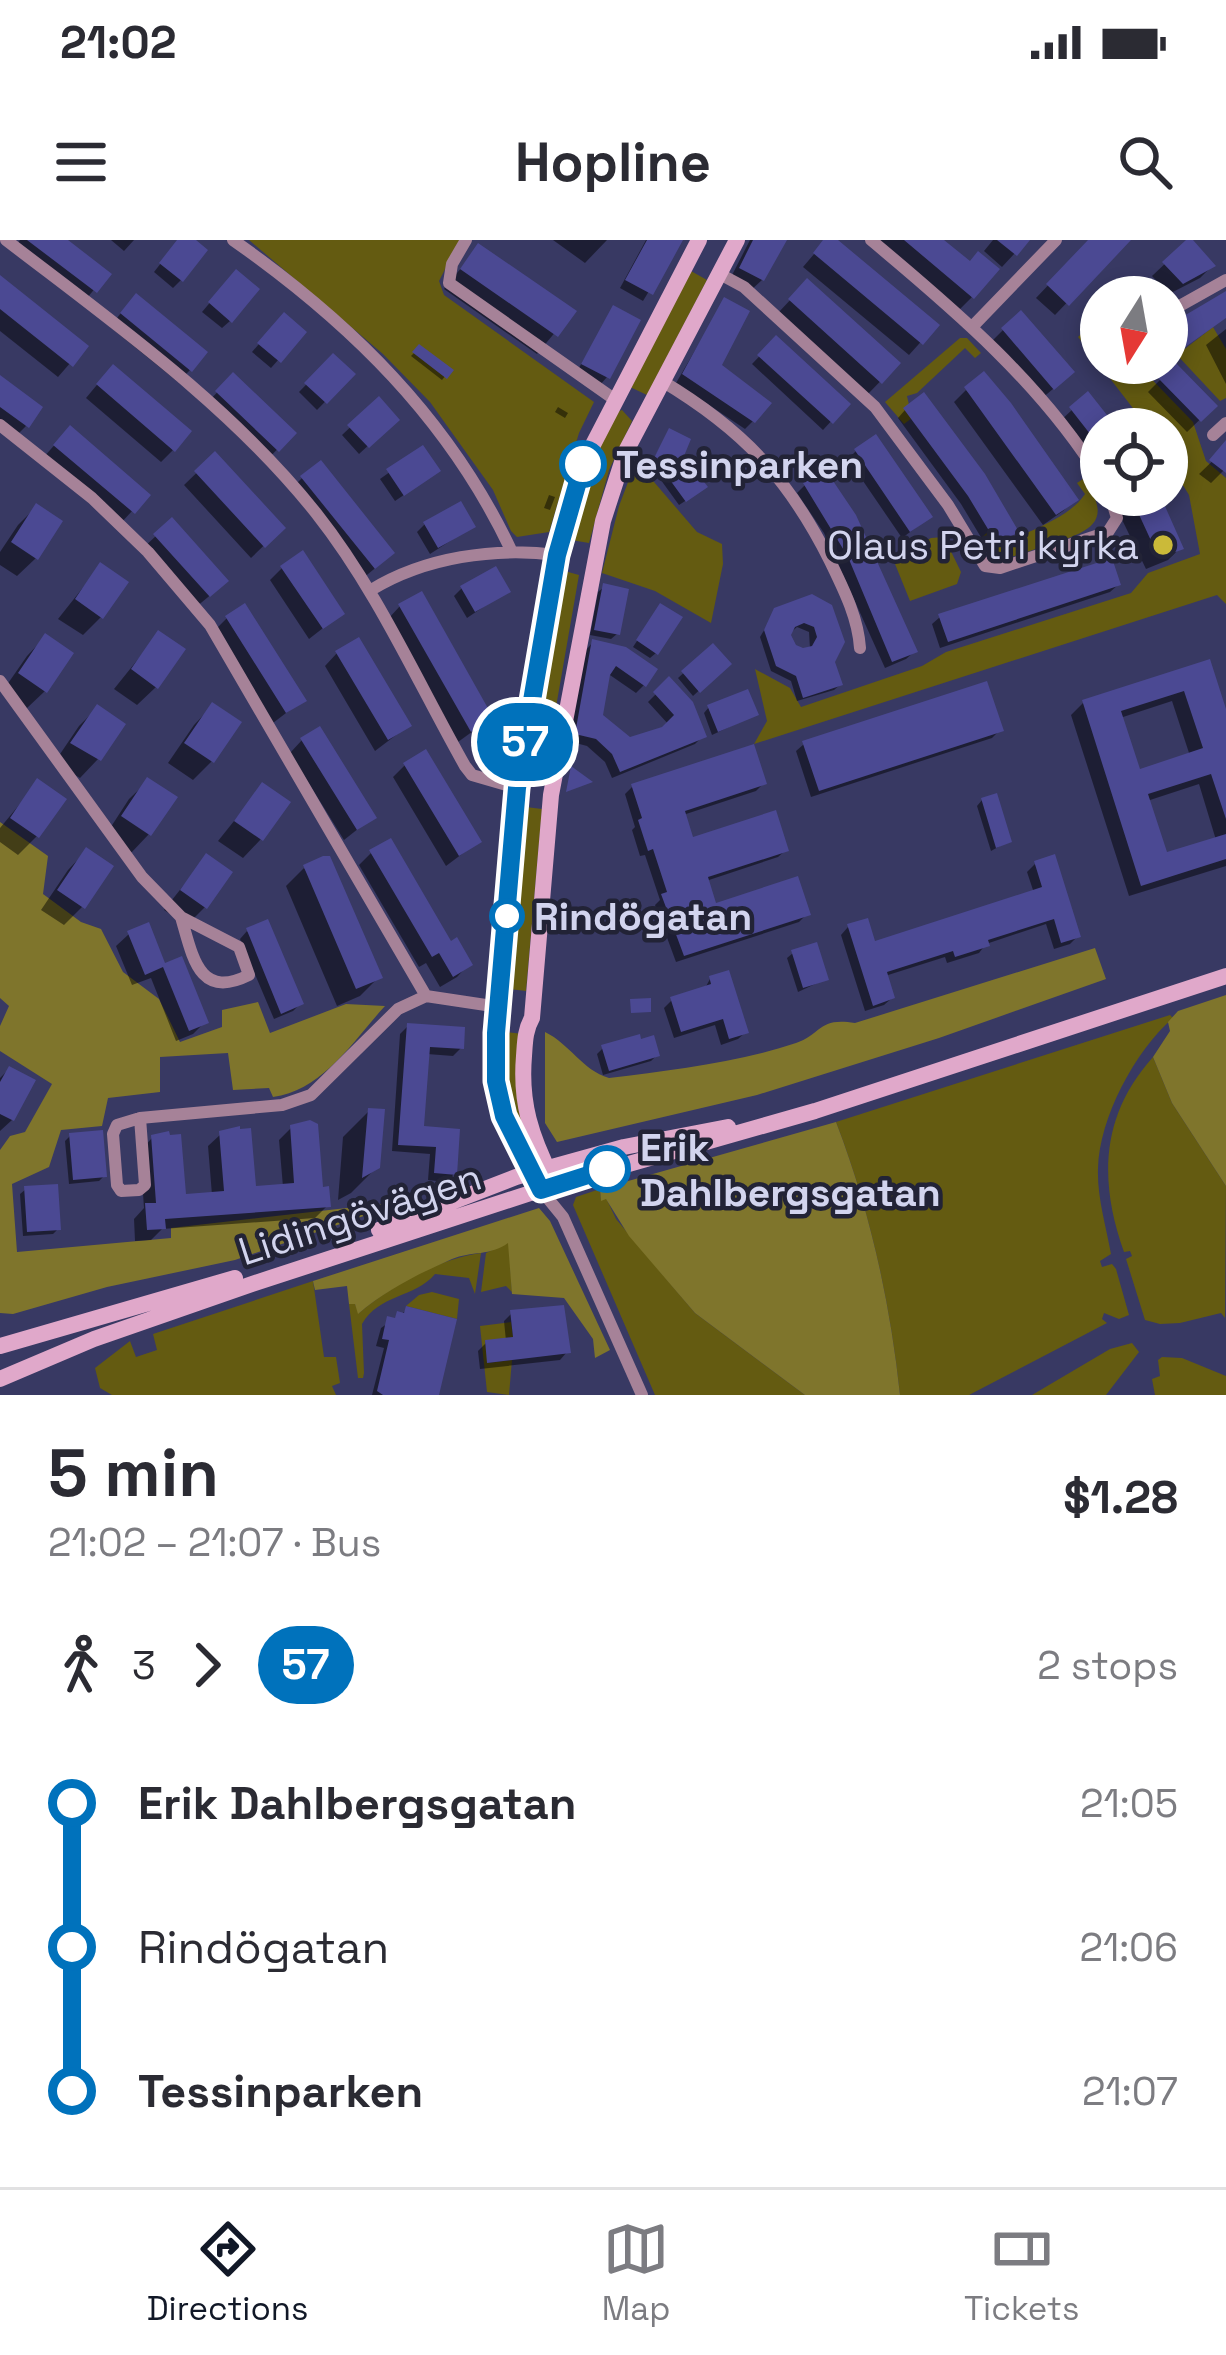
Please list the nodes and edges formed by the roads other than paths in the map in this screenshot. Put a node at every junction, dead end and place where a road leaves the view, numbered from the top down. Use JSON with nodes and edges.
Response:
{"nodes":[{"id":1,"x":6,"y":240,"type":"edge"},
{"id":2,"x":232,"y":240,"type":"edge"},
{"id":3,"x":466,"y":240,"type":"edge"},
{"id":4,"x":699,"y":240,"type":"edge"},
{"id":5,"x":736,"y":240,"type":"edge"},
{"id":6,"x":871,"y":240,"type":"edge"},
{"id":7,"x":1056,"y":240,"type":"edge"},
{"id":8,"x":690,"y":257,"type":"junction"},
{"id":9,"x":718,"y":273,"type":"junction"},
{"id":10,"x":1226,"y":280,"type":"edge"},
{"id":11,"x":1188,"y":301,"type":"edge"},
{"id":12,"x":973,"y":326,"type":"junction"},
{"id":13,"x":662,"y":381,"type":"junction"},
{"id":14,"x":614,"y":399,"type":"junction"},
{"id":15,"x":644,"y":415,"type":"junction"},
{"id":16,"x":1226,"y":423,"type":"edge"},
{"id":17,"x":0,"y":425,"type":"edge"},
{"id":18,"x":1213,"y":435,"type":"dead end"},
{"id":19,"x":1080,"y":452,"type":"edge"},
{"id":20,"x":1116,"y":516,"type":"edge"},
{"id":21,"x":511,"y":550,"type":"junction"},
{"id":22,"x":557,"y":555,"type":"junction"},
{"id":23,"x":592,"y":561,"type":"junction"},
{"id":24,"x":370,"y":590,"type":"junction"},
{"id":25,"x":860,"y":648,"type":"dead end"},
{"id":26,"x":0,"y":681,"type":"edge"},
{"id":27,"x":517,"y":788,"type":"junction"},
{"id":28,"x":551,"y":795,"type":"junction"},
{"id":29,"x":181,"y":917,"type":"junction"},
{"id":30,"x":1226,"y":966,"type":"edge"},
{"id":31,"x":1226,"y":976,"type":"edge"},
{"id":32,"x":426,"y":996,"type":"junction"},
{"id":33,"x":533,"y":1003,"type":"junction"},
{"id":34,"x":498,"y":1010,"type":"junction"},
{"id":35,"x":526,"y":1027,"type":"junction"},
{"id":36,"x":140,"y":1118,"type":"junction"},
{"id":37,"x":544,"y":1179,"type":"junction"},
{"id":38,"x":0,"y":1346,"type":"edge"},
{"id":39,"x":0,"y":1379,"type":"edge"},
{"id":40,"x":642,"y":1395,"type":"edge"}],
"edges":[{"from":1,"to":24,"type":"street"},
{"from":2,"to":21,"type":"street"},
{"from":3,"to":14,"type":"street"},
{"from":4,"to":8,"type":"main road"},
{"from":5,"to":9,"type":"main road"},
{"from":6,"to":12,"type":"street"},
{"from":7,"to":12,"type":"street"},
{"from":8,"to":9,"type":"main road"},
{"from":8,"to":14,"type":"main road"},
{"from":9,"to":13,"type":"main road"},
{"from":9,"to":20,"type":"street"},
{"from":10,"to":11,"type":"street"},
{"from":12,"to":19,"type":"street"},
{"from":13,"to":15,"type":"main road"},
{"from":13,"to":25,"type":"street"},
{"from":14,"to":15,"type":"main road"},
{"from":14,"to":22,"type":"main road"},
{"from":15,"to":23,"type":"main road"},
{"from":16,"to":18,"type":"street"},
{"from":17,"to":32,"type":"street"},
{"from":21,"to":22,"type":"street"},
{"from":21,"to":24,"type":"street"},
{"from":22,"to":23,"type":"main road"},
{"from":22,"to":27,"type":"main road"},
{"from":23,"to":28,"type":"main road"},
{"from":24,"to":27,"type":"street"},
{"from":26,"to":29,"type":"street"},
{"from":27,"to":28,"type":"main road"},
{"from":27,"to":34,"type":"main road"},
{"from":28,"to":33,"type":"main road"},
{"from":29,"to":29,"type":"street"},
{"from":30,"to":37,"type":"main road","name":"Lidingövägen"},
{"from":31,"to":37,"type":"main road","name":"Lidingövägen"},
{"from":32,"to":34,"type":"street"},
{"from":32,"to":36,"type":"street"},
{"from":33,"to":34,"type":"main road"},
{"from":33,"to":35,"type":"main road"},
{"from":34,"to":35,"type":"main road"},
{"from":34,"to":37,"type":"main road"},
{"from":35,"to":37,"type":"main road"},
{"from":36,"to":36,"type":"street"},
{"from":37,"to":38,"type":"main road","name":"Lidingövägen"},
{"from":37,"to":39,"type":"main road","name":"Lidingövägen"},
{"from":37,"to":40,"type":"street"}]}
